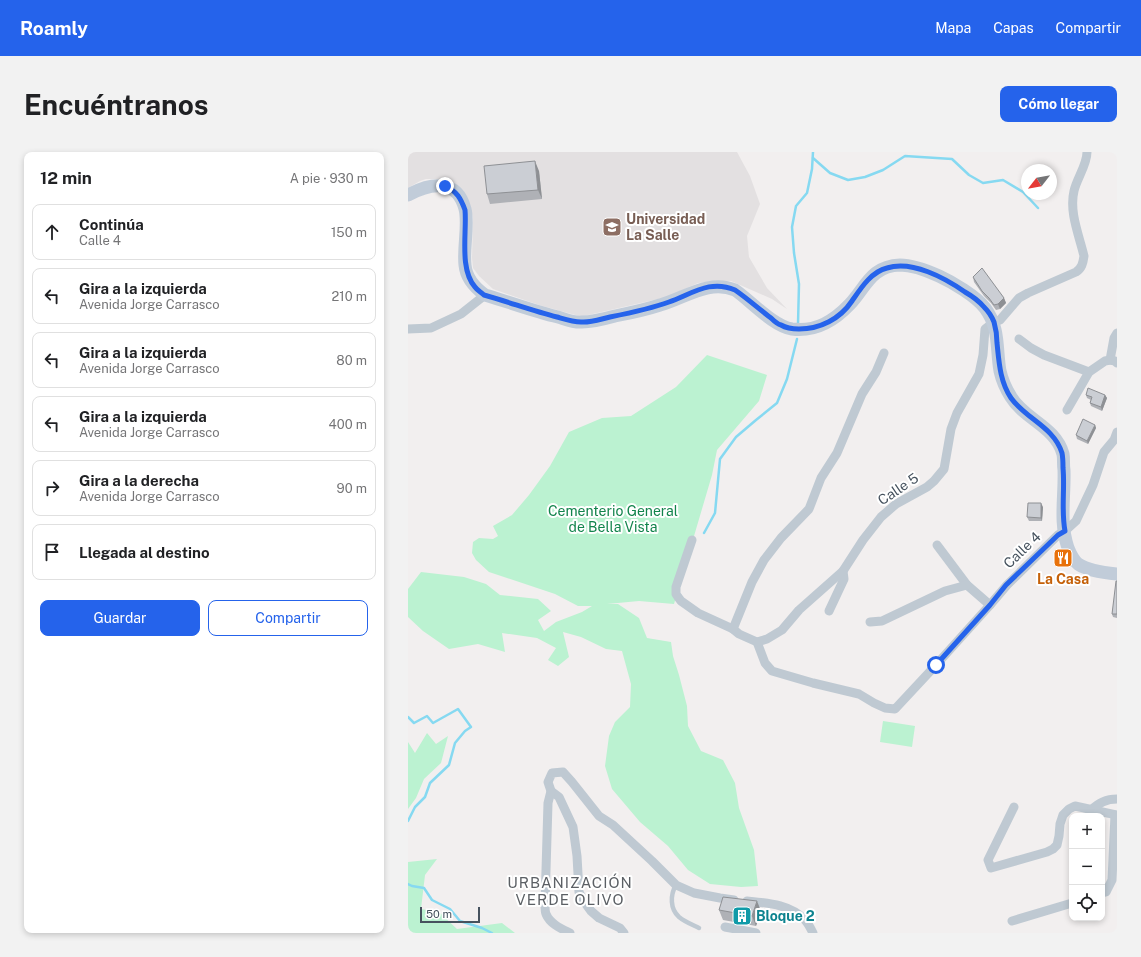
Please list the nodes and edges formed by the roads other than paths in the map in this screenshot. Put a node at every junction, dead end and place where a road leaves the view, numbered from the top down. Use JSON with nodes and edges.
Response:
{"nodes":[{"id":1,"x":1087,"y":152,"type":"edge"},
{"id":2,"x":408,"y":195,"type":"edge"},
{"id":3,"x":484,"y":295,"type":"junction"},
{"id":4,"x":994,"y":322,"type":"junction"},
{"id":5,"x":408,"y":329,"type":"edge"},
{"id":6,"x":1117,"y":333,"type":"edge"},
{"id":7,"x":1019,"y":338,"type":"dead end"},
{"id":8,"x":884,"y":353,"type":"dead end"},
{"id":9,"x":1114,"y":362,"type":"edge"},
{"id":10,"x":1089,"y":372,"type":"junction"},
{"id":11,"x":1067,"y":410,"type":"dead end"},
{"id":12,"x":1116,"y":438,"type":"edge"},
{"id":13,"x":1065,"y":531,"type":"junction"},
{"id":14,"x":692,"y":540,"type":"dead end"},
{"id":15,"x":937,"y":545,"type":"dead end"},
{"id":16,"x":843,"y":571,"type":"junction"},
{"id":17,"x":1117,"y":574,"type":"edge"},
{"id":18,"x":967,"y":585,"type":"junction"},
{"id":19,"x":990,"y":605,"type":"junction"},
{"id":20,"x":830,"y":611,"type":"dead end"},
{"id":21,"x":870,"y":622,"type":"dead end"},
{"id":22,"x":733,"y":629,"type":"junction"},
{"id":23,"x":757,"y":642,"type":"junction"},
{"id":24,"x":551,"y":791,"type":"junction"},
{"id":25,"x":1117,"y":799,"type":"edge"},
{"id":26,"x":1014,"y":807,"type":"dead end"},
{"id":27,"x":1091,"y":810,"type":"junction"},
{"id":28,"x":1116,"y":815,"type":"edge"},
{"id":29,"x":676,"y":885,"type":"junction"},
{"id":30,"x":1105,"y":892,"type":"edge"},
{"id":31,"x":1069,"y":904,"type":"edge"},
{"id":32,"x":1012,"y":921,"type":"dead end"},
{"id":33,"x":725,"y":927,"type":"dead end"},
{"id":34,"x":699,"y":928,"type":"dead end"},
{"id":35,"x":570,"y":933,"type":"edge"},
{"id":36,"x":624,"y":933,"type":"edge"},
{"id":37,"x":756,"y":933,"type":"edge"},
{"id":38,"x":813,"y":933,"type":"edge"}],
"edges":[{"from":1,"to":4,"type":"street","name":"Calle 5"},
{"from":2,"to":3,"type":"main road"},
{"from":3,"to":4,"type":"main road"},
{"from":3,"to":5,"type":"street"},
{"from":4,"to":13,"type":"main road"},
{"from":4,"to":16,"type":"street","name":"Calle 5"},
{"from":6,"to":9,"type":"street"},
{"from":7,"to":10,"type":"street"},
{"from":8,"to":22,"type":"street"},
{"from":9,"to":10,"type":"street"},
{"from":10,"to":11,"type":"street"},
{"from":12,"to":13,"type":"street","name":"Calle 4"},
{"from":13,"to":17,"type":"main road"},
{"from":13,"to":19,"type":"street","name":"Calle 4"},
{"from":14,"to":22,"type":"street"},
{"from":15,"to":18,"type":"street"},
{"from":16,"to":20,"type":"street"},
{"from":16,"to":23,"type":"street","name":"Calle 5"},
{"from":18,"to":19,"type":"street"},
{"from":18,"to":21,"type":"street"},
{"from":19,"to":23,"type":"street","name":"Calle 4"},
{"from":22,"to":23,"type":"street"},
{"from":24,"to":29,"type":"street"},
{"from":24,"to":35,"type":"street"},
{"from":24,"to":36,"type":"street"},
{"from":25,"to":27,"type":"street"},
{"from":26,"to":27,"type":"street"},
{"from":27,"to":28,"type":"street"},
{"from":28,"to":30,"type":"street"},
{"from":29,"to":34,"type":"lane"},
{"from":29,"to":38,"type":"street"},
{"from":31,"to":32,"type":"street"},
{"from":33,"to":37,"type":"street"}]}
